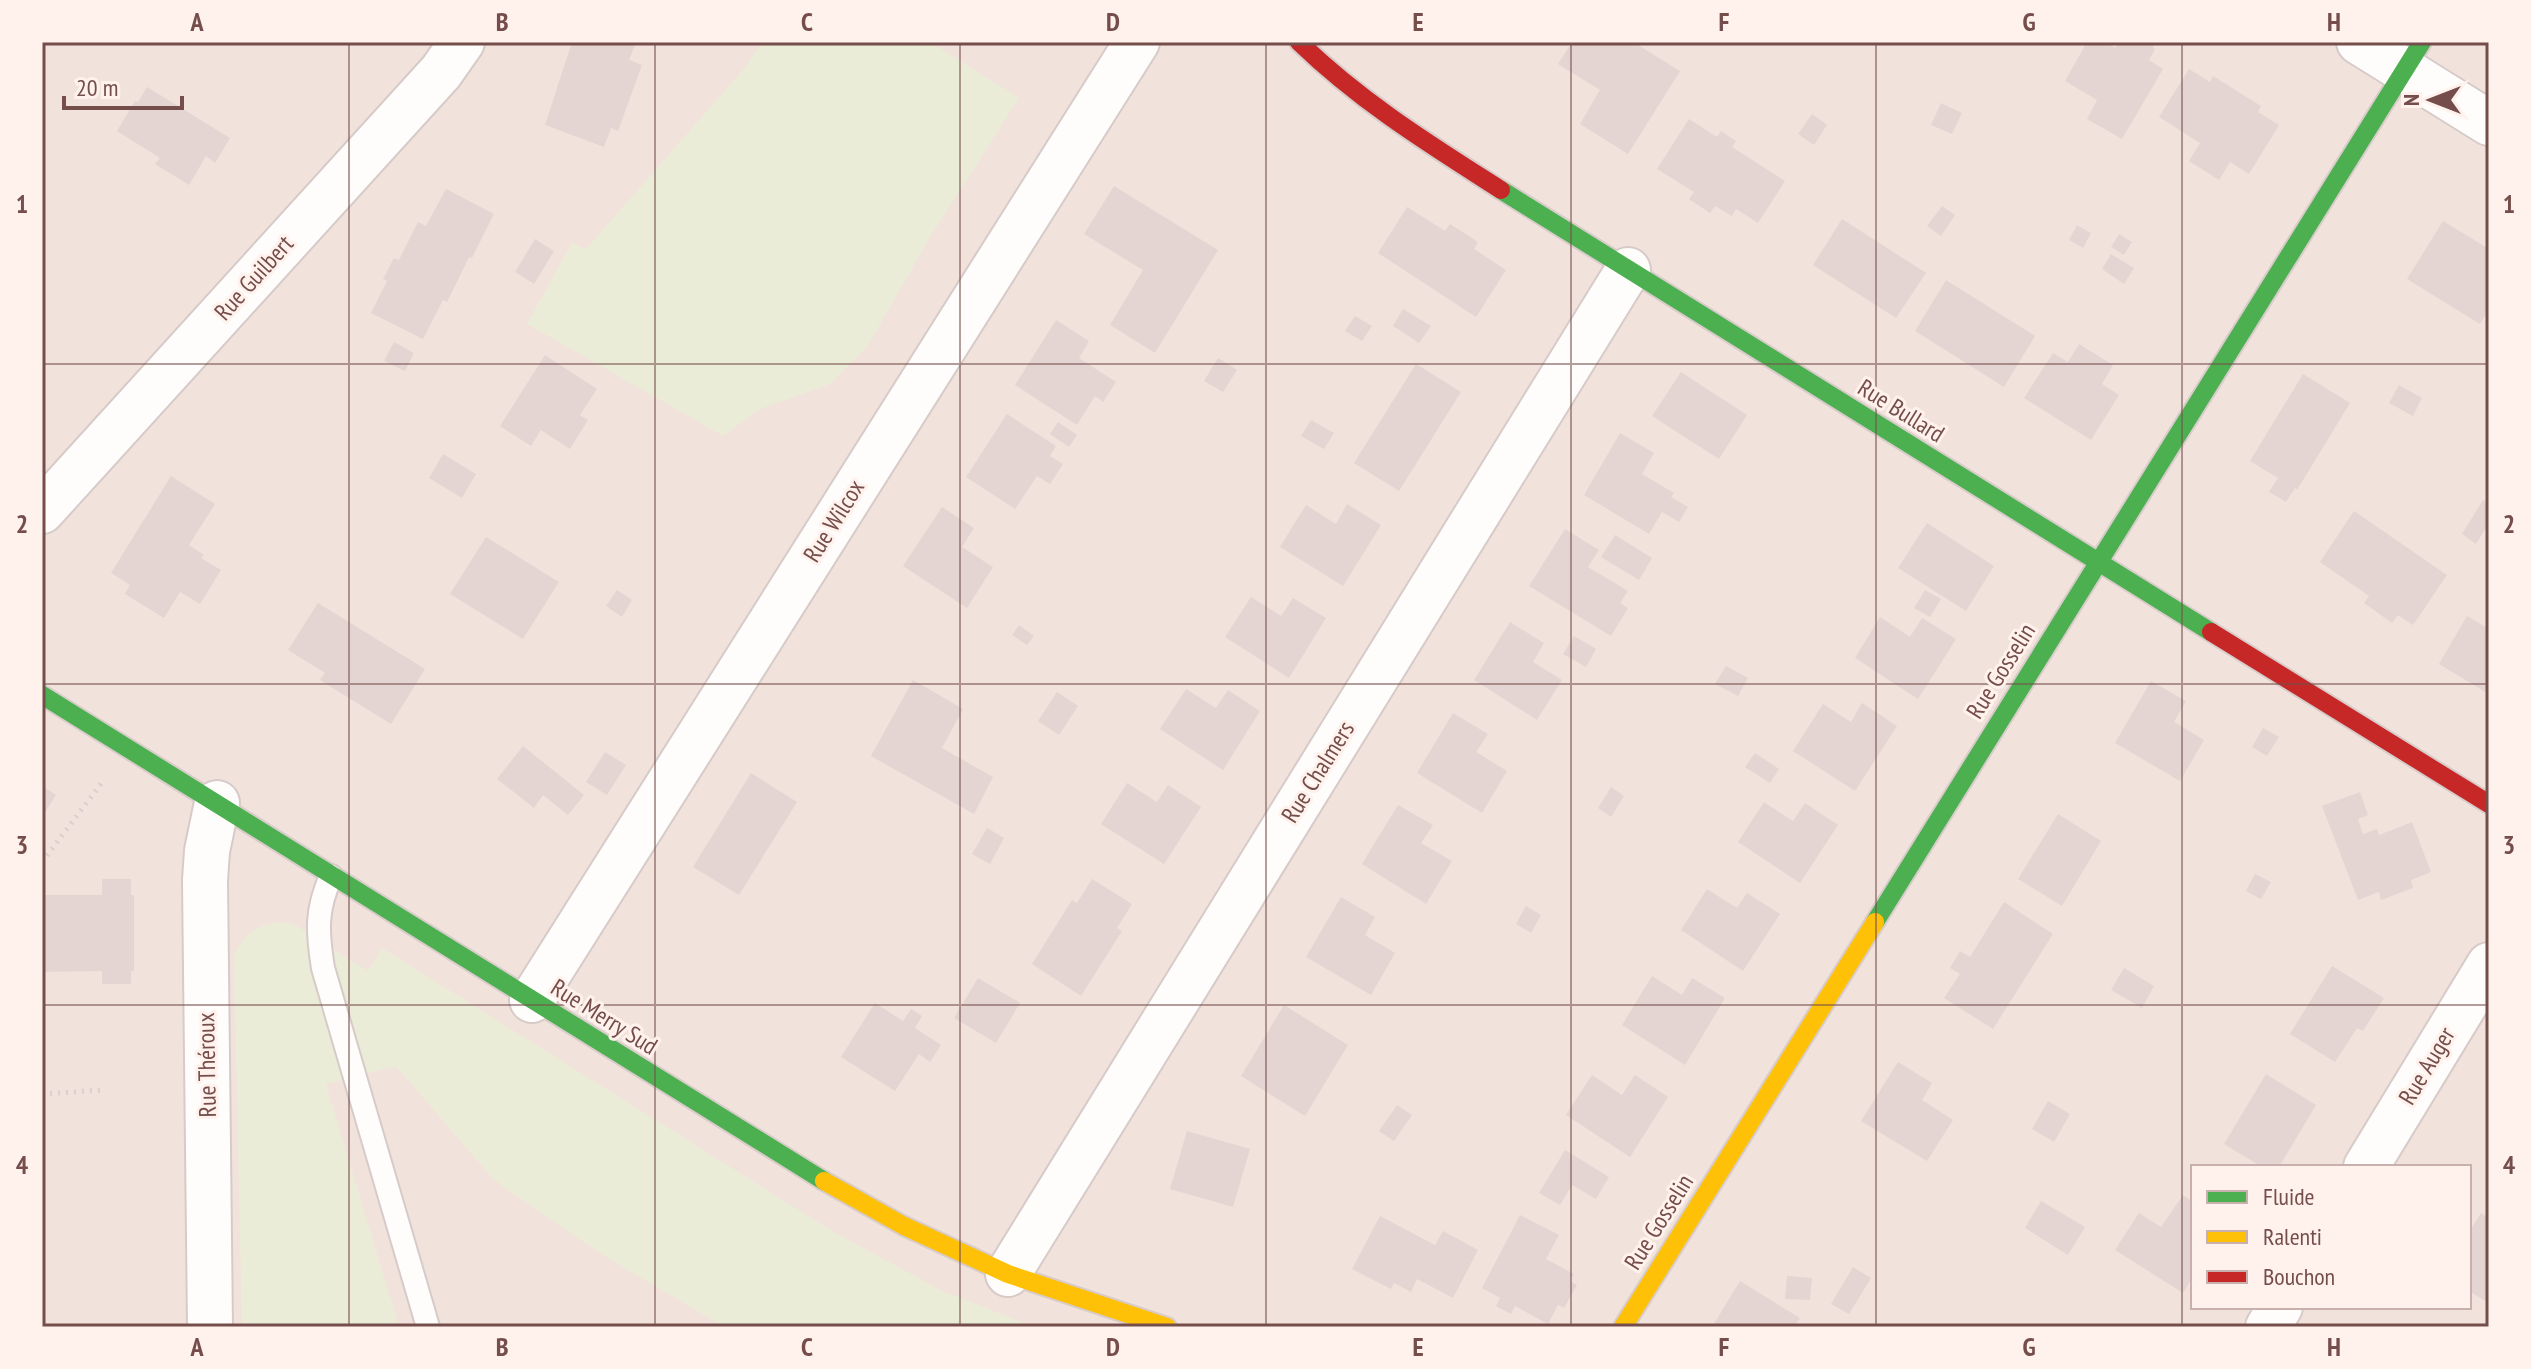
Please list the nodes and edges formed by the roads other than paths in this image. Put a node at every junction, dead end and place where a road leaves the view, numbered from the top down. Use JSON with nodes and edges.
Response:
{"nodes":[{"id":1,"x":462,"y":42,"type":"edge"},
{"id":2,"x":1137,"y":42,"type":"edge"},
{"id":3,"x":1299,"y":42,"type":"edge"},
{"id":4,"x":2359,"y":42,"type":"edge"},
{"id":5,"x":2414,"y":56,"type":"edge"},
{"id":6,"x":2489,"y":123,"type":"edge"},
{"id":7,"x":1628,"y":270,"type":"junction"},
{"id":8,"x":42,"y":511,"type":"edge"},
{"id":9,"x":2098,"y":560,"type":"junction"},
{"id":10,"x":42,"y":695,"type":"edge"},
{"id":11,"x":217,"y":803,"type":"junction"},
{"id":12,"x":2489,"y":804,"type":"edge"},
{"id":13,"x":331,"y":876,"type":"junction"},
{"id":14,"x":2489,"y":965,"type":"edge"},
{"id":15,"x":532,"y":1000,"type":"junction"},
{"id":16,"x":2367,"y":1165,"type":"edge"},
{"id":17,"x":1008,"y":1274,"type":"junction"},
{"id":18,"x":2279,"y":1309,"type":"edge"},
{"id":19,"x":210,"y":1327,"type":"edge"},
{"id":20,"x":428,"y":1327,"type":"edge"},
{"id":21,"x":1167,"y":1327,"type":"edge"},
{"id":22,"x":1623,"y":1327,"type":"edge"},
{"id":23,"x":2268,"y":1327,"type":"edge"}],
"edges":[{"from":1,"to":8,"type":"street","name":"Rue Guilbert"},
{"from":2,"to":15,"type":"street","name":"Rue Wilcox"},
{"from":3,"to":7,"type":"street","name":"Rue Bullard"},
{"from":4,"to":5,"type":"street"},
{"from":5,"to":6,"type":"street"},
{"from":5,"to":9,"type":"street","name":"Rue Gosselin"},
{"from":7,"to":9,"type":"street","name":"Rue Bullard"},
{"from":7,"to":17,"type":"street","name":"Rue Chalmers"},
{"from":9,"to":12,"type":"street","name":"Rue Bullard"},
{"from":9,"to":22,"type":"street","name":"Rue Gosselin"},
{"from":10,"to":11,"type":"street","name":"Rue Merry Sud"},
{"from":11,"to":13,"type":"street","name":"Rue Merry Sud"},
{"from":11,"to":19,"type":"street","name":"Rue Théroux"},
{"from":13,"to":15,"type":"street","name":"Rue Merry Sud"},
{"from":13,"to":20,"type":"lane"},
{"from":14,"to":16,"type":"street","name":"Rue Auger"},
{"from":15,"to":17,"type":"street","name":"Rue Merry Sud"},
{"from":17,"to":21,"type":"street","name":"Rue Merry Sud"},
{"from":18,"to":23,"type":"street"}]}
